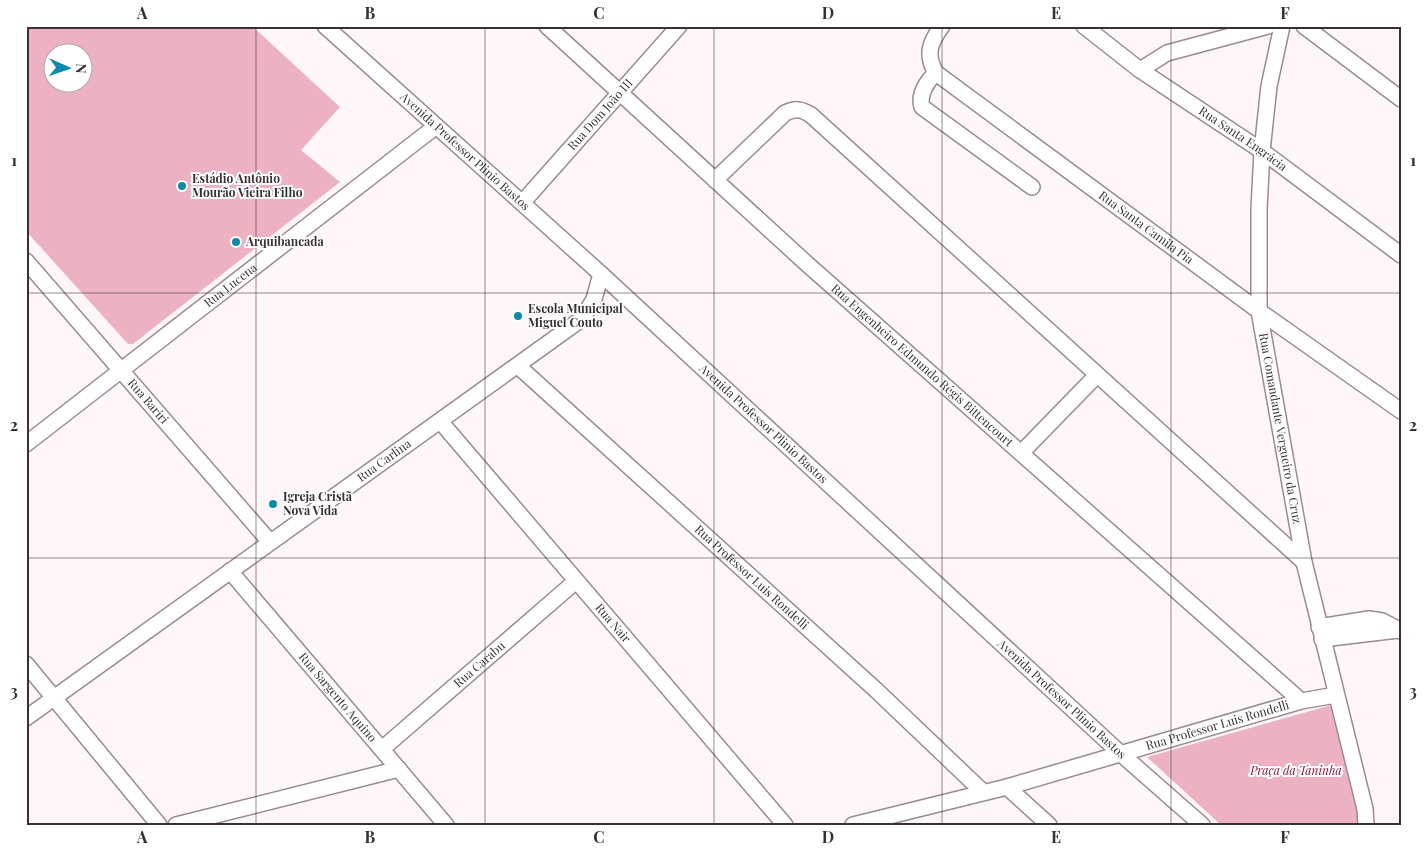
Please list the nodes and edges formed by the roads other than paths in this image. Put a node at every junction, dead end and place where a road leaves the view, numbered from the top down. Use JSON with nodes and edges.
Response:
{"nodes":[{"id":1,"x":325,"y":26,"type":"edge"},
{"id":2,"x":547,"y":26,"type":"edge"},
{"id":3,"x":679,"y":26,"type":"edge"},
{"id":4,"x":942,"y":26,"type":"edge"},
{"id":5,"x":1084,"y":26,"type":"edge"},
{"id":6,"x":1268,"y":26,"type":"edge"},
{"id":7,"x":1282,"y":26,"type":"edge"},
{"id":8,"x":1304,"y":26,"type":"edge"},
{"id":9,"x":1140,"y":70,"type":"junction"},
{"id":10,"x":936,"y":73,"type":"junction"},
{"id":11,"x":620,"y":93,"type":"junction"},
{"id":12,"x":1401,"y":99,"type":"edge"},
{"id":13,"x":435,"y":127,"type":"junction"},
{"id":14,"x":1262,"y":151,"type":"junction"},
{"id":15,"x":715,"y":180,"type":"junction"},
{"id":16,"x":1032,"y":187,"type":"dead end"},
{"id":17,"x":522,"y":204,"type":"junction"},
{"id":18,"x":1401,"y":255,"type":"edge"},
{"id":19,"x":26,"y":261,"type":"edge"},
{"id":20,"x":601,"y":274,"type":"junction"},
{"id":21,"x":1259,"y":311,"type":"junction"},
{"id":22,"x":518,"y":366,"type":"junction"},
{"id":23,"x":122,"y":369,"type":"junction"},
{"id":24,"x":1097,"y":375,"type":"junction"},
{"id":25,"x":1401,"y":411,"type":"edge"},
{"id":26,"x":440,"y":421,"type":"junction"},
{"id":27,"x":26,"y":444,"type":"edge"},
{"id":28,"x":1021,"y":453,"type":"junction"},
{"id":29,"x":270,"y":542,"type":"junction"},
{"id":30,"x":1304,"y":562,"type":"junction"},
{"id":31,"x":230,"y":571,"type":"junction"},
{"id":32,"x":576,"y":581,"type":"junction"},
{"id":33,"x":1399,"y":630,"type":"edge"},
{"id":34,"x":1321,"y":633,"type":"junction"},
{"id":35,"x":26,"y":664,"type":"edge"},
{"id":36,"x":1336,"y":695,"type":"junction"},
{"id":37,"x":54,"y":699,"type":"junction"},
{"id":38,"x":1300,"y":701,"type":"junction"},
{"id":39,"x":26,"y":718,"type":"edge"},
{"id":40,"x":382,"y":749,"type":"junction"},
{"id":41,"x":1120,"y":753,"type":"junction"},
{"id":42,"x":399,"y":769,"type":"junction"},
{"id":43,"x":1006,"y":787,"type":"junction"},
{"id":44,"x":983,"y":792,"type":"junction"},
{"id":45,"x":159,"y":825,"type":"edge"},
{"id":46,"x":176,"y":825,"type":"edge"},
{"id":47,"x":446,"y":825,"type":"edge"},
{"id":48,"x":785,"y":825,"type":"edge"},
{"id":49,"x":853,"y":825,"type":"edge"},
{"id":50,"x":1048,"y":825,"type":"edge"},
{"id":51,"x":1202,"y":825,"type":"edge"},
{"id":52,"x":1366,"y":825,"type":"edge"}],
"edges":[{"from":1,"to":13,"type":"street","name":"Avenida Professor Plinio Bastos"},
{"from":2,"to":11,"type":"street","name":"Rua Engenheiro Edmundo Régis Bittencourt"},
{"from":3,"to":11,"type":"street","name":"Rua Dom João III"},
{"from":4,"to":10,"type":"street"},
{"from":5,"to":9,"type":"street","name":"Rua Santa Engrácia"},
{"from":6,"to":9,"type":"street"},
{"from":7,"to":14,"type":"street","name":"Rua Comandante Vergueiro da Cruz"},
{"from":8,"to":12,"type":"street"},
{"from":9,"to":14,"type":"street","name":"Rua Santa Engrácia"},
{"from":10,"to":16,"type":"street"},
{"from":10,"to":21,"type":"street","name":"Rua Santa Camila Pia"},
{"from":11,"to":15,"type":"street","name":"Rua Engenheiro Edmundo Régis Bittencourt"},
{"from":11,"to":17,"type":"street","name":"Rua Dom João III"},
{"from":13,"to":17,"type":"street","name":"Avenida Professor Plinio Bastos"},
{"from":13,"to":23,"type":"street","name":"Rua Lucena"},
{"from":14,"to":18,"type":"street","name":"Rua Santa Engrácia"},
{"from":14,"to":21,"type":"street","name":"Rua Comandante Vergueiro da Cruz"},
{"from":15,"to":24,"type":"street"},
{"from":15,"to":28,"type":"street","name":"Rua Engenheiro Edmundo Régis Bittencourt"},
{"from":17,"to":20,"type":"street","name":"Avenida Professor Plinio Bastos"},
{"from":19,"to":23,"type":"street","name":"Rua Bariri"},
{"from":20,"to":22,"type":"street","name":"Rua Carlina"},
{"from":20,"to":41,"type":"street","name":"Avenida Professor Plinio Bastos"},
{"from":21,"to":25,"type":"street","name":"Rua Santa Camila Pia"},
{"from":21,"to":30,"type":"street","name":"Rua Comandante Vergueiro da Cruz"},
{"from":22,"to":26,"type":"street","name":"Rua Carlina"},
{"from":22,"to":44,"type":"street","name":"Rua Professor Luis Rondelli"},
{"from":23,"to":27,"type":"street","name":"Rua Lucena"},
{"from":23,"to":29,"type":"street","name":"Rua Bariri"},
{"from":24,"to":28,"type":"street"},
{"from":24,"to":30,"type":"street"},
{"from":26,"to":29,"type":"street","name":"Rua Carlina"},
{"from":26,"to":32,"type":"street","name":"Rua Nair"},
{"from":28,"to":38,"type":"street","name":"Rua Engenheiro Edmundo Régis Bittencourt"},
{"from":29,"to":31,"type":"street","name":"Rua Carlina"},
{"from":30,"to":34,"type":"street","name":"Rua Comandante Vergueiro da Cruz"},
{"from":31,"to":37,"type":"street","name":"Rua Carlina"},
{"from":31,"to":40,"type":"street","name":"Rua Sargento Aquino"},
{"from":32,"to":40,"type":"street","name":"Rua Carabu"},
{"from":32,"to":48,"type":"street","name":"Rua Nair"},
{"from":33,"to":34,"type":"street"},
{"from":34,"to":36,"type":"street","name":"Rua Comandante Vergueiro da Cruz"},
{"from":35,"to":37,"type":"street"},
{"from":36,"to":38,"type":"street","name":"Rua Professor Luis Rondelli"},
{"from":36,"to":52,"type":"street","name":"Rua Comandante Vergueiro da Cruz"},
{"from":37,"to":39,"type":"street","name":"Rua Carlina"},
{"from":37,"to":45,"type":"street"},
{"from":38,"to":41,"type":"street","name":"Rua Professor Luis Rondelli"},
{"from":40,"to":42,"type":"street","name":"Rua Sargento Aquino"},
{"from":41,"to":43,"type":"street","name":"Rua Professor Luis Rondelli"},
{"from":41,"to":51,"type":"street","name":"Avenida Professor Plinio Bastos"},
{"from":42,"to":46,"type":"street"},
{"from":42,"to":47,"type":"street","name":"Rua Sargento Aquino"},
{"from":43,"to":44,"type":"street","name":"Rua Professor Luis Rondelli"},
{"from":43,"to":50,"type":"street"},
{"from":44,"to":49,"type":"street","name":"Rua Professor Luis Rondelli"}]}
